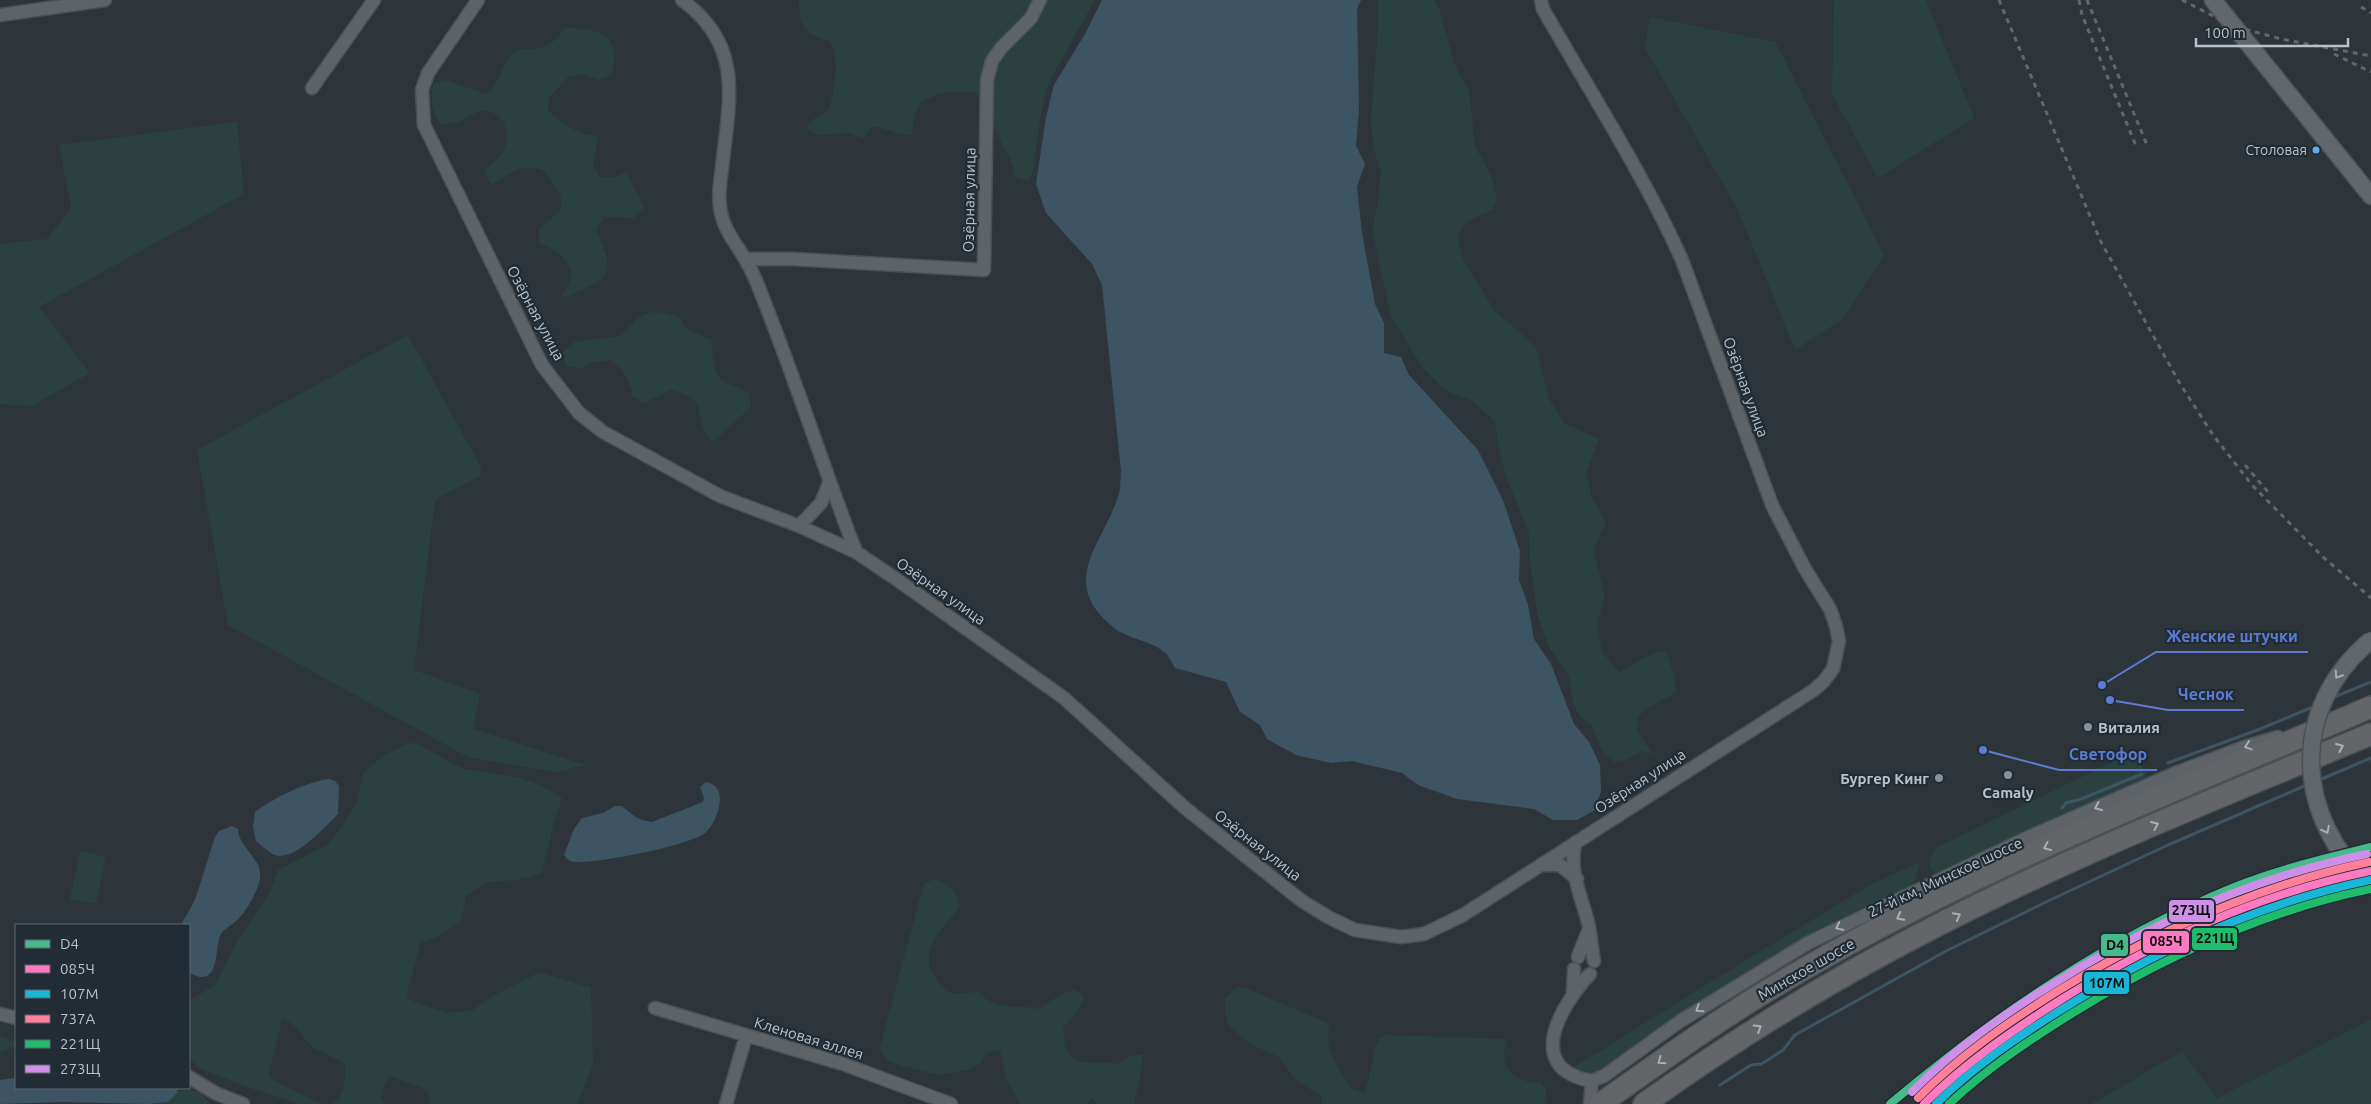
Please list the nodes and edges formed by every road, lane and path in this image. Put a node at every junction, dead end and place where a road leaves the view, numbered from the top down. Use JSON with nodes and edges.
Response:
{"nodes":[{"id":1,"x":103,"y":0,"type":"edge"},
{"id":2,"x":374,"y":0,"type":"edge"},
{"id":3,"x":478,"y":0,"type":"edge"},
{"id":4,"x":682,"y":0,"type":"edge"},
{"id":5,"x":1040,"y":0,"type":"edge"},
{"id":6,"x":1541,"y":0,"type":"edge"},
{"id":7,"x":2213,"y":0,"type":"edge"},
{"id":8,"x":0,"y":15,"type":"edge"},
{"id":9,"x":312,"y":88,"type":"dead end"},
{"id":10,"x":2371,"y":196,"type":"edge"},
{"id":11,"x":745,"y":259,"type":"junction"},
{"id":12,"x":829,"y":483,"type":"junction"},
{"id":13,"x":799,"y":526,"type":"junction"},
{"id":14,"x":856,"y":552,"type":"junction"},
{"id":15,"x":2371,"y":640,"type":"edge"},
{"id":16,"x":2371,"y":707,"type":"edge"},
{"id":17,"x":2345,"y":718,"type":"junction"},
{"id":18,"x":2371,"y":734,"type":"edge"},
{"id":19,"x":2189,"y":785,"type":"joint"},
{"id":20,"x":1576,"y":842,"type":"junction"},
{"id":21,"x":1540,"y":865,"type":"junction"},
{"id":22,"x":1577,"y":879,"type":"junction"},
{"id":23,"x":2371,"y":887,"type":"edge"},
{"id":24,"x":1589,"y":928,"type":"junction"},
{"id":25,"x":1573,"y":992,"type":"junction"},
{"id":26,"x":655,"y":1008,"type":"dead end"},
{"id":27,"x":0,"y":1014,"type":"edge"},
{"id":28,"x":15,"y":1018,"type":"edge"},
{"id":29,"x":746,"y":1036,"type":"junction"},
{"id":30,"x":190,"y":1078,"type":"edge"},
{"id":31,"x":1592,"y":1081,"type":"junction"},
{"id":32,"x":243,"y":1104,"type":"edge"},
{"id":33,"x":726,"y":1104,"type":"edge"},
{"id":34,"x":951,"y":1104,"type":"edge"},
{"id":35,"x":1590,"y":1104,"type":"edge"},
{"id":36,"x":1600,"y":1104,"type":"edge"},
{"id":37,"x":1644,"y":1104,"type":"edge"}],
"edges":[{"from":1,"to":8,"type":"street"},
{"from":2,"to":9,"type":"street"},
{"from":3,"to":13,"type":"street","name":"Озёрная улица"},
{"from":4,"to":11,"type":"street"},
{"from":5,"to":11,"type":"street","name":"Озёрная улица"},
{"from":6,"to":20,"type":"street","name":"Озёрная улица"},
{"from":7,"to":10,"type":"main road"},
{"from":11,"to":12,"type":"street"},
{"from":12,"to":13,"type":"street"},
{"from":12,"to":14,"type":"street"},
{"from":13,"to":14,"type":"street","name":"Озёрная улица"},
{"from":14,"to":21,"type":"street","name":"Озёрная улица"},
{"from":15,"to":23,"type":"main road","one_way":true,"bridge":true},
{"from":16,"to":17,"type":"highway","name":"27-й км, Минское шоссе"},
{"from":17,"to":19,"type":"highway","name":"27-й км, Минское шоссе"},
{"from":17,"to":31,"type":"street","name":"27-й км, Минское шоссе","one_way":true},
{"from":37,"to":18,"type":"highway","name":"Минское шоссе","one_way":true},
{"from":19,"to":36,"type":"highway","name":"Минское шоссе","one_way":true},
{"from":20,"to":21,"type":"street","name":"Озёрная улица"},
{"from":20,"to":22,"type":"street"},
{"from":21,"to":22,"type":"street"},
{"from":22,"to":24,"type":"street"},
{"from":24,"to":25,"type":"street"},
{"from":24,"to":25,"type":"street"},
{"from":25,"to":31,"type":"street"},
{"from":26,"to":29,"type":"street","name":"Кленовая аллея"},
{"from":27,"to":28,"type":"street"},
{"from":29,"to":33,"type":"street"},
{"from":29,"to":34,"type":"street","name":"Кленовая аллея"},
{"from":30,"to":32,"type":"street"},
{"from":31,"to":35,"type":"street"}]}
